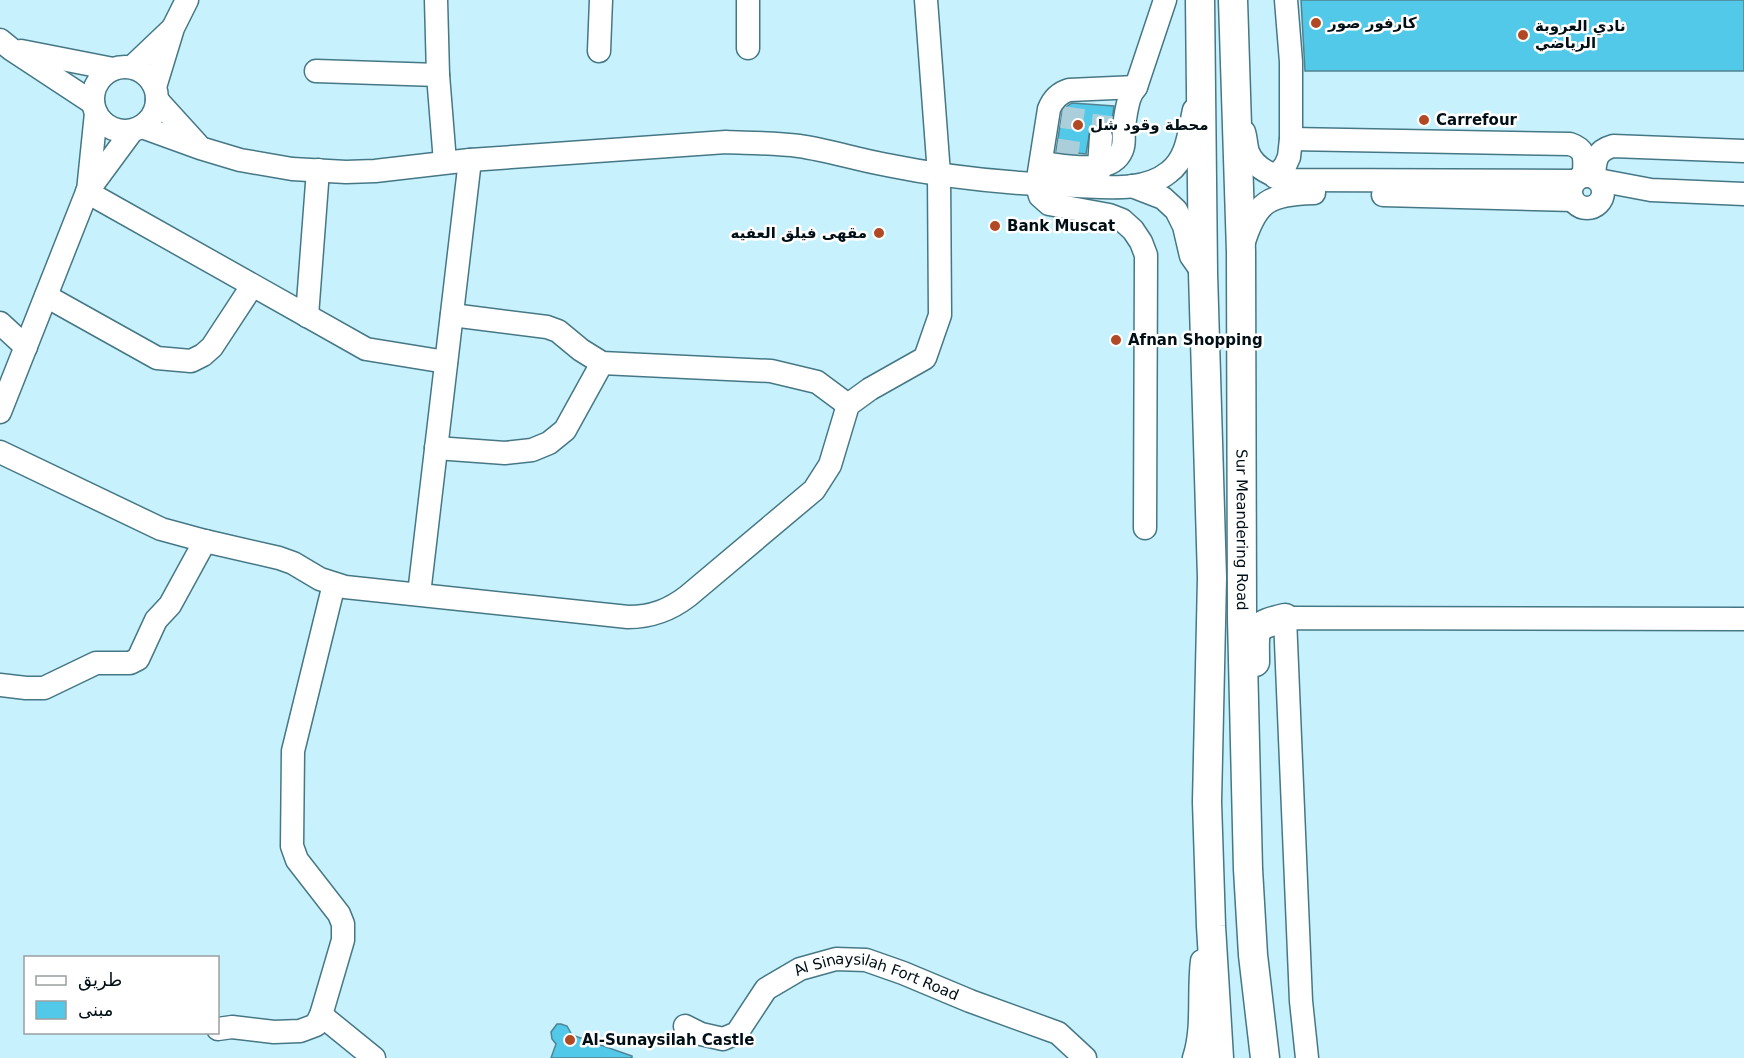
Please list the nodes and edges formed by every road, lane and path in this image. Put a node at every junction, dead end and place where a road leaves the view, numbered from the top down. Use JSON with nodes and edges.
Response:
{"nodes":[{"id":1,"x":187,"y":0,"type":"edge"},
{"id":2,"x":436,"y":0,"type":"edge"},
{"id":3,"x":601,"y":0,"type":"edge"},
{"id":4,"x":748,"y":0,"type":"edge"},
{"id":5,"x":926,"y":0,"type":"edge"},
{"id":6,"x":1165,"y":0,"type":"edge"},
{"id":7,"x":1200,"y":0,"type":"edge"},
{"id":8,"x":1233,"y":0,"type":"edge"},
{"id":9,"x":1286,"y":0,"type":"edge"},
{"id":10,"x":173,"y":28,"type":"junction"},
{"id":11,"x":5,"y":45,"type":"edge"},
{"id":12,"x":748,"y":48,"type":"dead end"},
{"id":13,"x":599,"y":51,"type":"dead end"},
{"id":14,"x":122,"y":68,"type":"junction"},
{"id":15,"x":316,"y":71,"type":"dead end"},
{"id":16,"x":438,"y":75,"type":"junction"},
{"id":17,"x":1235,"y":84,"type":"junction"},
{"id":18,"x":1136,"y":87,"type":"junction"},
{"id":19,"x":1200,"y":89,"type":"junction"},
{"id":20,"x":156,"y":94,"type":"junction"},
{"id":21,"x":94,"y":108,"type":"junction"},
{"id":22,"x":137,"y":129,"type":"junction"},
{"id":23,"x":1101,"y":137,"type":"tunnel mouth"},
{"id":24,"x":1291,"y":139,"type":"junction"},
{"id":25,"x":200,"y":148,"type":"junction"},
{"id":26,"x":1744,"y":151,"type":"edge"},
{"id":27,"x":470,"y":160,"type":"junction"},
{"id":28,"x":445,"y":162,"type":"junction"},
{"id":29,"x":318,"y":170,"type":"junction"},
{"id":30,"x":939,"y":174,"type":"junction"},
{"id":31,"x":1039,"y":174,"type":"junction"},
{"id":32,"x":1098,"y":177,"type":"junction"},
{"id":33,"x":1275,"y":177,"type":"junction"},
{"id":34,"x":1132,"y":186,"type":"junction"},
{"id":35,"x":1588,"y":186,"type":"junction"},
{"id":36,"x":87,"y":192,"type":"junction"},
{"id":37,"x":1744,"y":194,"type":"edge"},
{"id":38,"x":1095,"y":212,"type":"junction"},
{"id":39,"x":1241,"y":252,"type":"junction"},
{"id":40,"x":1203,"y":273,"type":"junction"},
{"id":41,"x":252,"y":286,"type":"junction"},
{"id":42,"x":46,"y":296,"type":"junction"},
{"id":43,"x":452,"y":315,"type":"junction"},
{"id":44,"x":307,"y":316,"type":"junction"},
{"id":45,"x":0,"y":323,"type":"edge"},
{"id":46,"x":26,"y":346,"type":"junction"},
{"id":47,"x":446,"y":362,"type":"junction"},
{"id":48,"x":602,"y":363,"type":"junction"},
{"id":49,"x":848,"y":405,"type":"junction"},
{"id":50,"x":0,"y":412,"type":"edge"},
{"id":51,"x":436,"y":448,"type":"junction"},
{"id":52,"x":0,"y":452,"type":"edge"},
{"id":53,"x":1243,"y":517,"type":"junction"},
{"id":54,"x":1145,"y":528,"type":"dead end"},
{"id":55,"x":206,"y":541,"type":"junction"},
{"id":56,"x":334,"y":584,"type":"junction"},
{"id":57,"x":419,"y":594,"type":"junction"},
{"id":58,"x":1285,"y":618,"type":"junction"},
{"id":59,"x":1744,"y":619,"type":"edge"},
{"id":60,"x":0,"y":685,"type":"edge"},
{"id":61,"x":1245,"y":761,"type":"junction"},
{"id":62,"x":1210,"y":906,"type":"junction"},
{"id":63,"x":321,"y":1015,"type":"junction"},
{"id":64,"x":685,"y":1026,"type":"dead end"},
{"id":65,"x":219,"y":1029,"type":"edge"},
{"id":66,"x":374,"y":1058,"type":"edge"},
{"id":67,"x":1085,"y":1058,"type":"edge"},
{"id":68,"x":1194,"y":1058,"type":"edge"},
{"id":69,"x":1219,"y":1058,"type":"edge"},
{"id":70,"x":1265,"y":1058,"type":"edge"},
{"id":71,"x":1307,"y":1058,"type":"edge"}],
"edges":[{"from":1,"to":10,"type":"street"},
{"from":2,"to":16,"type":"street"},
{"from":3,"to":13,"type":"street"},
{"from":4,"to":12,"type":"street"},
{"from":5,"to":30,"type":"street"},
{"from":6,"to":18,"type":"street"},
{"from":7,"to":19,"type":"main road","name":"Sur Meandering Road"},
{"from":8,"to":17,"type":"main road","name":"Sur Meandering Road"},
{"from":9,"to":24,"type":"street"},
{"from":10,"to":14,"type":"street"},
{"from":10,"to":20,"type":"street"},
{"from":11,"to":14,"type":"street"},
{"from":11,"to":21,"type":"street"},
{"from":14,"to":20,"type":"street"},
{"from":14,"to":21,"type":"street"},
{"from":15,"to":16,"type":"street"},
{"from":16,"to":28,"type":"street"},
{"from":17,"to":33,"type":"street"},
{"from":17,"to":39,"type":"main road","name":"Sur Meandering Road"},
{"from":18,"to":31,"type":"street"},
{"from":18,"to":32,"type":"street"},
{"from":19,"to":34,"type":"street"},
{"from":19,"to":40,"type":"main road","name":"Sur Meandering Road"},
{"from":20,"to":22,"type":"street"},
{"from":20,"to":25,"type":"street"},
{"from":21,"to":22,"type":"street"},
{"from":21,"to":36,"type":"street"},
{"from":22,"to":25,"type":"street"},
{"from":22,"to":36,"type":"street"},
{"from":23,"to":32,"type":"street"},
{"from":24,"to":33,"type":"street"},
{"from":24,"to":35,"type":"street"},
{"from":25,"to":29,"type":"street"},
{"from":26,"to":35,"type":"street"},
{"from":27,"to":28,"type":"street"},
{"from":27,"to":30,"type":"street"},
{"from":27,"to":43,"type":"street"},
{"from":28,"to":29,"type":"street"},
{"from":29,"to":44,"type":"street"},
{"from":30,"to":31,"type":"street"},
{"from":30,"to":49,"type":"street"},
{"from":31,"to":32,"type":"street"},
{"from":31,"to":32,"type":"street"},
{"from":31,"to":38,"type":"street"},
{"from":32,"to":34,"type":"street"},
{"from":32,"to":38,"type":"street"},
{"from":33,"to":35,"type":"street"},
{"from":34,"to":40,"type":"street"},
{"from":35,"to":37,"type":"street"},
{"from":35,"to":39,"type":"street"},
{"from":36,"to":41,"type":"street"},
{"from":36,"to":42,"type":"street"},
{"from":38,"to":54,"type":"street"},
{"from":39,"to":53,"type":"main road","name":"Sur Meandering Road"},
{"from":40,"to":62,"type":"main road","name":"Sur Meandering Road"},
{"from":41,"to":42,"type":"street"},
{"from":41,"to":44,"type":"street"},
{"from":42,"to":46,"type":"street"},
{"from":43,"to":47,"type":"street"},
{"from":43,"to":48,"type":"street"},
{"from":44,"to":47,"type":"street"},
{"from":45,"to":46,"type":"street"},
{"from":46,"to":50,"type":"street"},
{"from":47,"to":51,"type":"street"},
{"from":48,"to":49,"type":"street"},
{"from":48,"to":51,"type":"street"},
{"from":49,"to":57,"type":"street"},
{"from":51,"to":57,"type":"street"},
{"from":52,"to":55,"type":"street"},
{"from":53,"to":58,"type":"main road"},
{"from":53,"to":61,"type":"main road","name":"Sur Meandering Road"},
{"from":55,"to":56,"type":"street"},
{"from":55,"to":60,"type":"street"},
{"from":56,"to":57,"type":"street"},
{"from":56,"to":63,"type":"street"},
{"from":58,"to":59,"type":"street"},
{"from":58,"to":61,"type":"main road"},
{"from":58,"to":71,"type":"street"},
{"from":61,"to":70,"type":"main road","name":"Sur Meandering Road"},
{"from":62,"to":68,"type":"street"},
{"from":62,"to":69,"type":"main road","name":"Sur Meandering Road"},
{"from":63,"to":65,"type":"street"},
{"from":63,"to":66,"type":"street"},
{"from":64,"to":67,"type":"street","name":"Al Sinaysilah Fort Road"}]}
